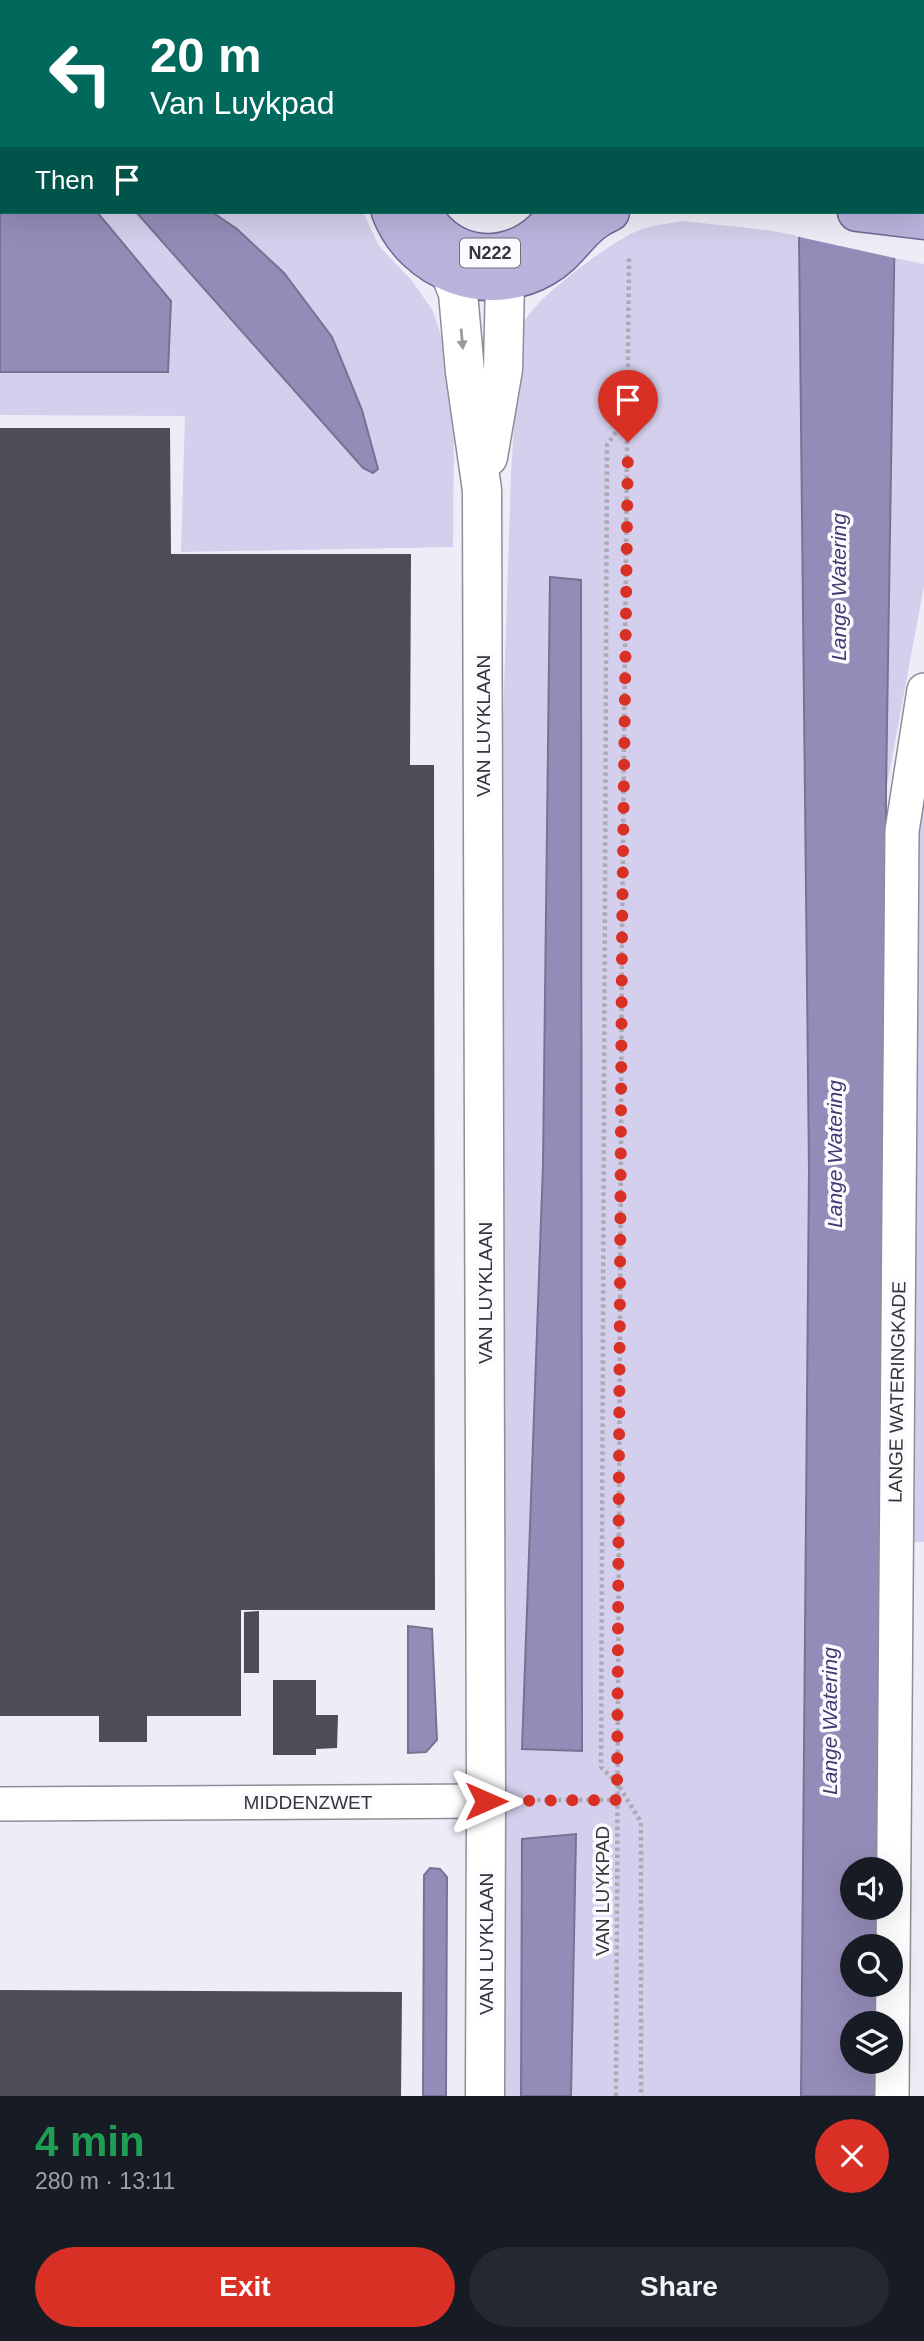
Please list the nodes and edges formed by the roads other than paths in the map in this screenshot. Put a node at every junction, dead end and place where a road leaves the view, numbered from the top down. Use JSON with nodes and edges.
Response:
{"nodes":[{"id":1,"x":392,"y":214,"type":"edge"},
{"id":2,"x":423,"y":214,"type":"edge"},
{"id":3,"x":874,"y":214,"type":"edge"},
{"id":4,"x":584,"y":217,"type":"edge"},
{"id":5,"x":924,"y":220,"type":"edge"},
{"id":6,"x":510,"y":265,"type":"junction"},
{"id":7,"x":450,"y":273,"type":"junction"},
{"id":8,"x":482,"y":490,"type":"junction"},
{"id":9,"x":924,"y":690,"type":"edge"},
{"id":10,"x":486,"y":1801,"type":"junction"},
{"id":11,"x":0,"y":1804,"type":"edge"},
{"id":12,"x":485,"y":2096,"type":"edge"},
{"id":13,"x":892,"y":2096,"type":"edge"}],
"edges":[{"from":1,"to":7,"type":"main road","number":"N222"},
{"from":2,"to":6,"type":"main road","number":"N222"},
{"from":3,"to":5,"type":"main road"},
{"from":4,"to":6,"type":"main road","number":"N222"},
{"from":6,"to":7,"type":"main road","number":"N222"},
{"from":6,"to":8,"type":"street","name":"VAN LUYKLAAN"},
{"from":7,"to":8,"type":"street","name":"VAN LUYKLAAN","one_way":true},
{"from":8,"to":10,"type":"street","name":"VAN LUYKLAAN"},
{"from":9,"to":13,"type":"street","name":"LANGE WATERINGKADE"},
{"from":10,"to":11,"type":"street","name":"MIDDENZWET"},
{"from":10,"to":12,"type":"street","name":"VAN LUYKLAAN"}]}
